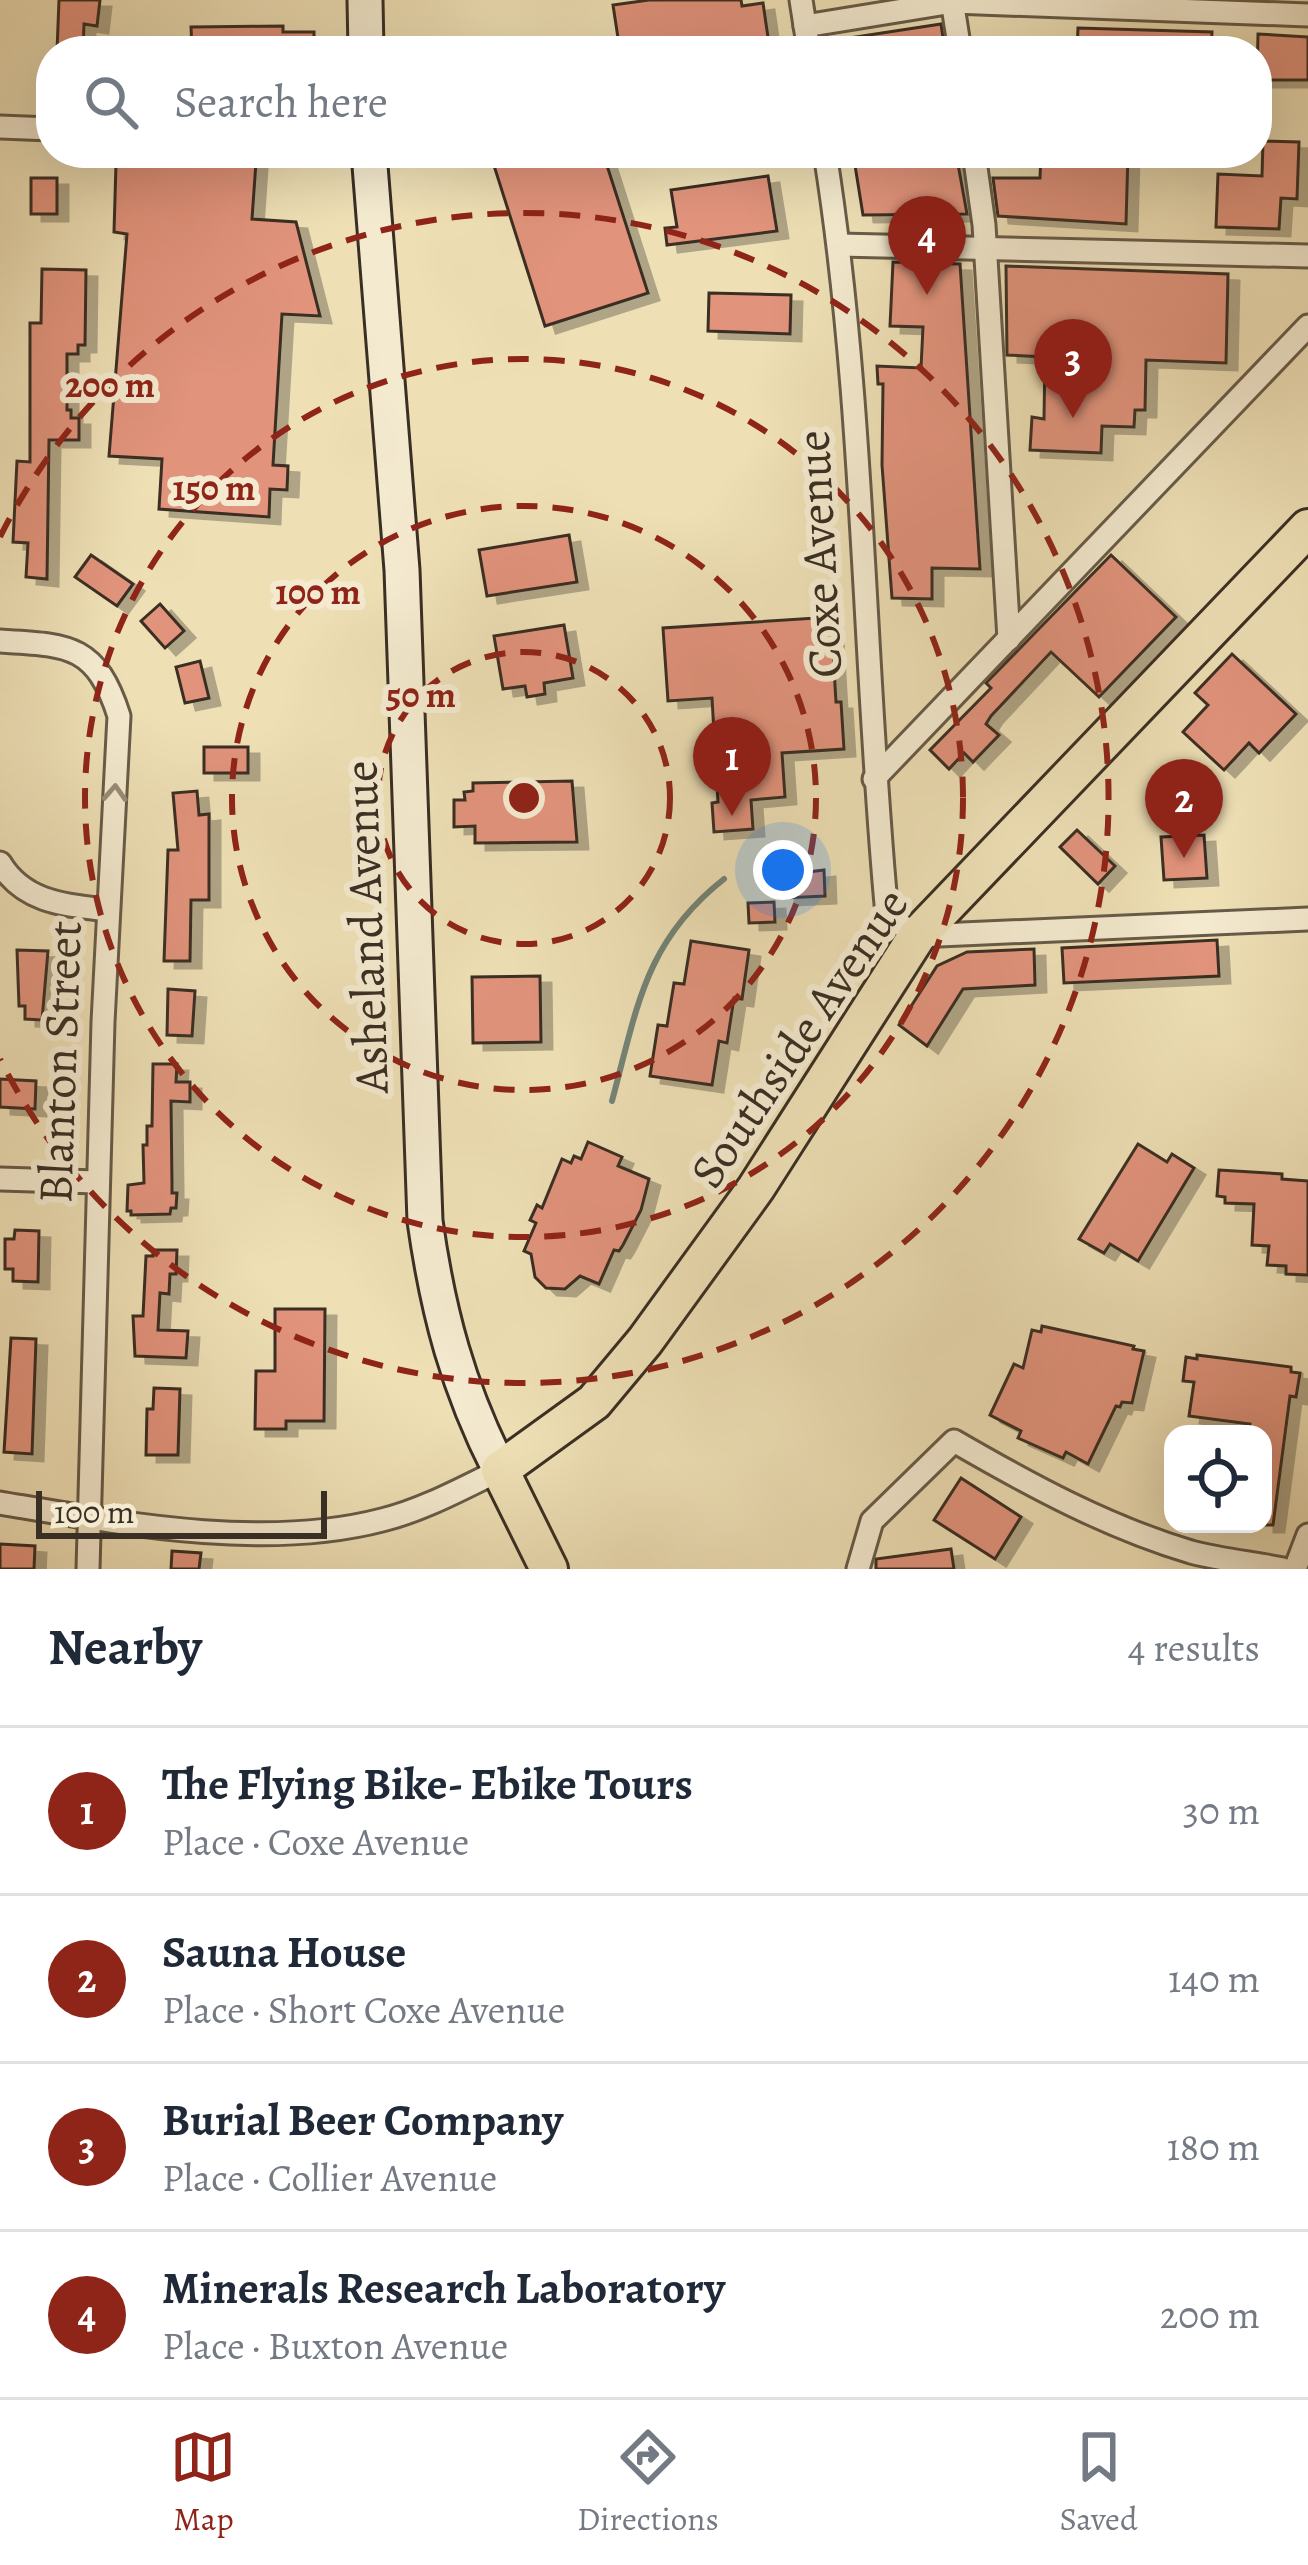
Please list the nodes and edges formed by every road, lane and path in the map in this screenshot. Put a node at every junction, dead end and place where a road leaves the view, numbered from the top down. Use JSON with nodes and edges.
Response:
{"nodes":[{"id":1,"x":365,"y":0,"type":"edge"},
{"id":2,"x":801,"y":0,"type":"edge"},
{"id":3,"x":952,"y":1,"type":"edge"},
{"id":4,"x":1308,"y":15,"type":"edge"},
{"id":5,"x":805,"y":26,"type":"junction"},
{"id":6,"x":366,"y":36,"type":"edge"},
{"id":7,"x":807,"y":36,"type":"edge"},
{"id":8,"x":958,"y":36,"type":"edge"},
{"id":9,"x":0,"y":127,"type":"edge"},
{"id":10,"x":36,"y":128,"type":"edge"},
{"id":11,"x":370,"y":168,"type":"edge"},
{"id":12,"x":827,"y":168,"type":"edge"},
{"id":13,"x":975,"y":168,"type":"edge"},
{"id":14,"x":840,"y":245,"type":"junction"},
{"id":15,"x":983,"y":248,"type":"junction"},
{"id":16,"x":1308,"y":256,"type":"edge"},
{"id":17,"x":1308,"y":326,"type":"edge"},
{"id":18,"x":1308,"y":528,"type":"edge"},
{"id":19,"x":1009,"y":639,"type":"junction"},
{"id":20,"x":0,"y":641,"type":"edge"},
{"id":21,"x":874,"y":778,"type":"junction"},
{"id":22,"x":0,"y":863,"type":"edge"},
{"id":23,"x":108,"y":910,"type":"junction"},
{"id":24,"x":1308,"y":919,"type":"edge"},
{"id":25,"x":917,"y":936,"type":"junction"},
{"id":26,"x":0,"y":1178,"type":"edge"},
{"id":27,"x":97,"y":1182,"type":"junction"},
{"id":28,"x":500,"y":1470,"type":"junction"},
{"id":29,"x":0,"y":1503,"type":"edge"},
{"id":30,"x":89,"y":1518,"type":"junction"},
{"id":31,"x":1308,"y":1535,"type":"edge"},
{"id":32,"x":88,"y":1569,"type":"edge"},
{"id":33,"x":549,"y":1569,"type":"edge"},
{"id":34,"x":858,"y":1569,"type":"edge"},
{"id":35,"x":1283,"y":1569,"type":"edge"},
{"id":36,"x":1295,"y":1569,"type":"edge"}],
"edges":[{"from":1,"to":6,"type":"main road"},
{"from":2,"to":5,"type":"street"},
{"from":3,"to":4,"type":"street"},
{"from":3,"to":5,"type":"street"},
{"from":3,"to":8,"type":"street"},
{"from":5,"to":7,"type":"street"},
{"from":9,"to":10,"type":"street"},
{"from":11,"to":28,"type":"main road","name":"Asheland Avenue"},
{"from":12,"to":14,"type":"street","name":"Coxe Avenue"},
{"from":13,"to":15,"type":"street"},
{"from":14,"to":15,"type":"street"},
{"from":14,"to":21,"type":"street","name":"Coxe Avenue"},
{"from":15,"to":16,"type":"street"},
{"from":15,"to":19,"type":"street"},
{"from":17,"to":19,"type":"street"},
{"from":18,"to":25,"type":"main road","name":"Southside Avenue"},
{"from":19,"to":21,"type":"street"},
{"from":23,"to":20,"type":"street","name":"Blanton Street","one_way":true},
{"from":21,"to":25,"type":"street","name":"Coxe Avenue"},
{"from":22,"to":23,"type":"street"},
{"from":23,"to":27,"type":"street","name":"Blanton Street"},
{"from":24,"to":25,"type":"street"},
{"from":25,"to":28,"type":"main road","name":"Southside Avenue"},
{"from":26,"to":27,"type":"street"},
{"from":27,"to":30,"type":"street","name":"Blanton Street"},
{"from":28,"to":30,"type":"street"},
{"from":28,"to":33,"type":"main road"},
{"from":29,"to":30,"type":"street"},
{"from":30,"to":32,"type":"street","name":"Blanton Street"},
{"from":31,"to":36,"type":"street"},
{"from":34,"to":35,"type":"street"}]}
